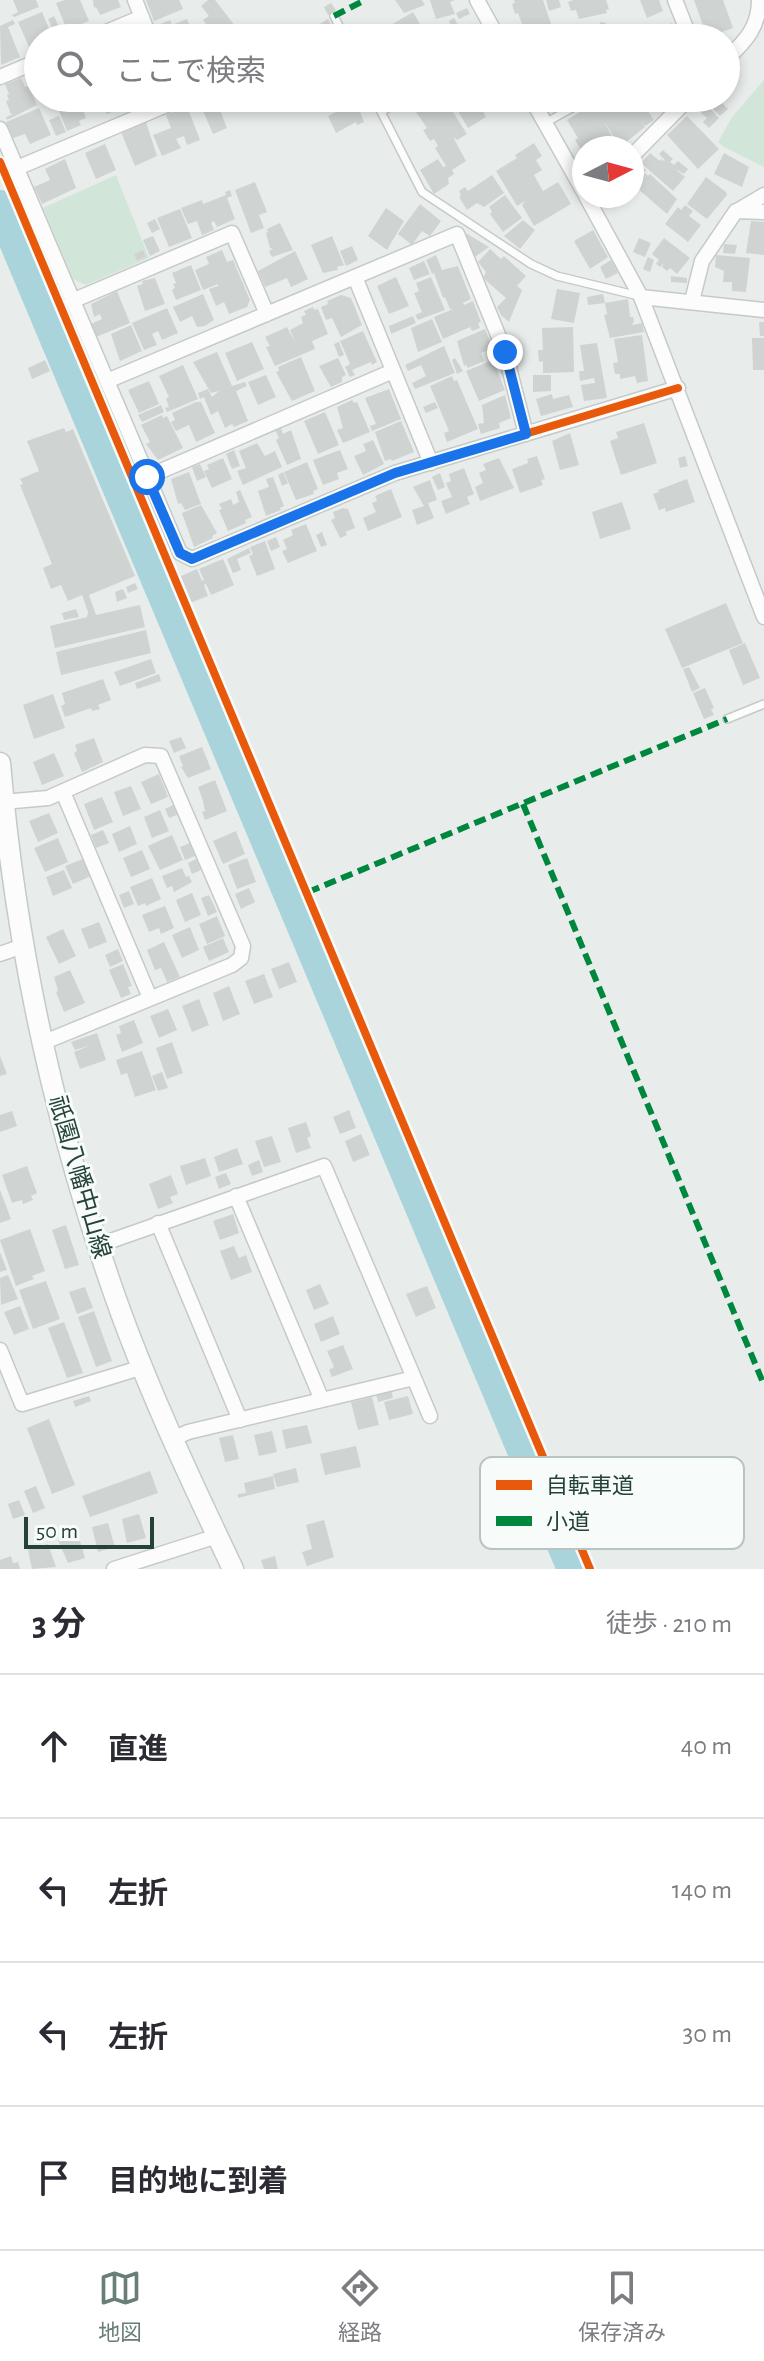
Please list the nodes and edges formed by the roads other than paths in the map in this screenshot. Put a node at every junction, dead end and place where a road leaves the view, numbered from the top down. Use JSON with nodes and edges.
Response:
{"nodes":[{"id":1,"x":135,"y":0,"type":"edge"},
{"id":2,"x":477,"y":0,"type":"edge"},
{"id":3,"x":675,"y":0,"type":"edge"},
{"id":4,"x":759,"y":0,"type":"edge"},
{"id":5,"x":334,"y":16,"type":"dead end"},
{"id":6,"x":762,"y":16,"type":"edge"},
{"id":7,"x":142,"y":17,"type":"junction"},
{"id":8,"x":125,"y":24,"type":"edge"},
{"id":9,"x":145,"y":24,"type":"edge"},
{"id":10,"x":338,"y":24,"type":"edge"},
{"id":11,"x":490,"y":24,"type":"edge"},
{"id":12,"x":684,"y":24,"type":"edge"},
{"id":13,"x":740,"y":47,"type":"edge"},
{"id":14,"x":24,"y":67,"type":"edge"},
{"id":15,"x":0,"y":77,"type":"edge"},
{"id":16,"x":150,"y":112,"type":"edge"},
{"id":17,"x":381,"y":112,"type":"edge"},
{"id":18,"x":539,"y":112,"type":"edge"},
{"id":19,"x":565,"y":112,"type":"edge"},
{"id":20,"x":675,"y":112,"type":"edge"},
{"id":21,"x":545,"y":123,"type":"junction"},
{"id":22,"x":0,"y":129,"type":"edge"},
{"id":23,"x":644,"y":144,"type":"edge"},
{"id":24,"x":17,"y":168,"type":"junction"},
{"id":25,"x":572,"y":169,"type":"edge"},
{"id":26,"x":764,"y":195,"type":"edge"},
{"id":27,"x":594,"y":208,"type":"edge"},
{"id":28,"x":736,"y":211,"type":"junction"},
{"id":29,"x":764,"y":212,"type":"edge"},
{"id":30,"x":465,"y":220,"type":"junction"},
{"id":31,"x":457,"y":234,"type":"junction"},
{"id":32,"x":355,"y":277,"type":"junction"},
{"id":33,"x":641,"y":297,"type":"junction"},
{"id":34,"x":72,"y":301,"type":"junction"},
{"id":35,"x":692,"y":301,"type":"junction"},
{"id":36,"x":764,"y":310,"type":"edge"},
{"id":37,"x":267,"y":314,"type":"junction"},
{"id":38,"x":393,"y":371,"type":"junction"},
{"id":39,"x":107,"y":381,"type":"junction"},
{"id":40,"x":678,"y":388,"type":"junction"},
{"id":41,"x":526,"y":434,"type":"junction"},
{"id":42,"x":431,"y":463,"type":"junction"},
{"id":43,"x":147,"y":477,"type":"junction"},
{"id":44,"x":764,"y":617,"type":"edge"},
{"id":45,"x":764,"y":704,"type":"edge"},
{"id":46,"x":727,"y":719,"type":"dead end"},
{"id":47,"x":0,"y":763,"type":"edge"},
{"id":48,"x":63,"y":792,"type":"junction"},
{"id":49,"x":3,"y":802,"type":"junction"},
{"id":50,"x":23,"y":946,"type":"junction"},
{"id":51,"x":0,"y":954,"type":"edge"},
{"id":52,"x":150,"y":998,"type":"junction"},
{"id":53,"x":42,"y":1043,"type":"junction"},
{"id":54,"x":236,"y":1196,"type":"junction"},
{"id":55,"x":158,"y":1223,"type":"junction"},
{"id":56,"x":99,"y":1245,"type":"junction"},
{"id":57,"x":0,"y":1350,"type":"edge"},
{"id":58,"x":143,"y":1367,"type":"junction"},
{"id":59,"x":4,"y":1372,"type":"edge"},
{"id":60,"x":414,"y":1378,"type":"junction"},
{"id":61,"x":322,"y":1400,"type":"junction"},
{"id":62,"x":430,"y":1416,"type":"dead end"},
{"id":63,"x":240,"y":1420,"type":"junction"},
{"id":64,"x":173,"y":1439,"type":"junction"},
{"id":65,"x":217,"y":1536,"type":"junction"},
{"id":66,"x":114,"y":1569,"type":"edge"},
{"id":67,"x":233,"y":1569,"type":"edge"}],
"edges":[{"from":1,"to":7,"type":"street"},
{"from":2,"to":11,"type":"street"},
{"from":3,"to":12,"type":"street"},
{"from":4,"to":6,"type":"street"},
{"from":5,"to":10,"type":"lane"},
{"from":6,"to":13,"type":"street"},
{"from":7,"to":8,"type":"street"},
{"from":7,"to":9,"type":"street"},
{"from":14,"to":15,"type":"street"},
{"from":16,"to":24,"type":"street"},
{"from":17,"to":30,"type":"lane"},
{"from":18,"to":21,"type":"street"},
{"from":19,"to":21,"type":"lane"},
{"from":20,"to":23,"type":"street"},
{"from":21,"to":25,"type":"street"},
{"from":22,"to":24,"type":"street"},
{"from":24,"to":34,"type":"street"},
{"from":26,"to":28,"type":"street"},
{"from":27,"to":33,"type":"street"},
{"from":28,"to":29,"type":"street"},
{"from":28,"to":35,"type":"street"},
{"from":30,"to":31,"type":"lane"},
{"from":30,"to":33,"type":"lane"},
{"from":31,"to":32,"type":"street"},
{"from":31,"to":41,"type":"street"},
{"from":32,"to":37,"type":"street"},
{"from":32,"to":38,"type":"street"},
{"from":33,"to":35,"type":"street"},
{"from":33,"to":40,"type":"street"},
{"from":34,"to":37,"type":"street"},
{"from":34,"to":39,"type":"street"},
{"from":35,"to":36,"type":"street"},
{"from":37,"to":39,"type":"street"},
{"from":38,"to":42,"type":"street"},
{"from":38,"to":43,"type":"street"},
{"from":39,"to":43,"type":"street"},
{"from":40,"to":41,"type":"street"},
{"from":40,"to":44,"type":"street"},
{"from":41,"to":42,"type":"street"},
{"from":42,"to":43,"type":"street"},
{"from":45,"to":46,"type":"lane"},
{"from":47,"to":49,"type":"main road","name":"祇園八幡中山線"},
{"from":48,"to":49,"type":"street"},
{"from":48,"to":52,"type":"street"},
{"from":48,"to":52,"type":"street"},
{"from":49,"to":50,"type":"main road","name":"祇園八幡中山線"},
{"from":50,"to":51,"type":"street"},
{"from":50,"to":53,"type":"main road","name":"祇園八幡中山線"},
{"from":52,"to":53,"type":"street"},
{"from":53,"to":56,"type":"main road","name":"祇園八幡中山線"},
{"from":54,"to":55,"type":"street"},
{"from":54,"to":60,"type":"street"},
{"from":54,"to":61,"type":"street"},
{"from":55,"to":56,"type":"street"},
{"from":55,"to":63,"type":"street"},
{"from":56,"to":58,"type":"main road","name":"祇園八幡中山線"},
{"from":57,"to":59,"type":"street"},
{"from":58,"to":59,"type":"street"},
{"from":58,"to":64,"type":"main road","name":"祇園八幡中山線"},
{"from":60,"to":61,"type":"street"},
{"from":60,"to":62,"type":"street"},
{"from":61,"to":63,"type":"street"},
{"from":63,"to":64,"type":"street"},
{"from":64,"to":65,"type":"main road","name":"祇園八幡中山線"},
{"from":65,"to":66,"type":"street"},
{"from":65,"to":67,"type":"main road","name":"祇園八幡中山線"}]}
